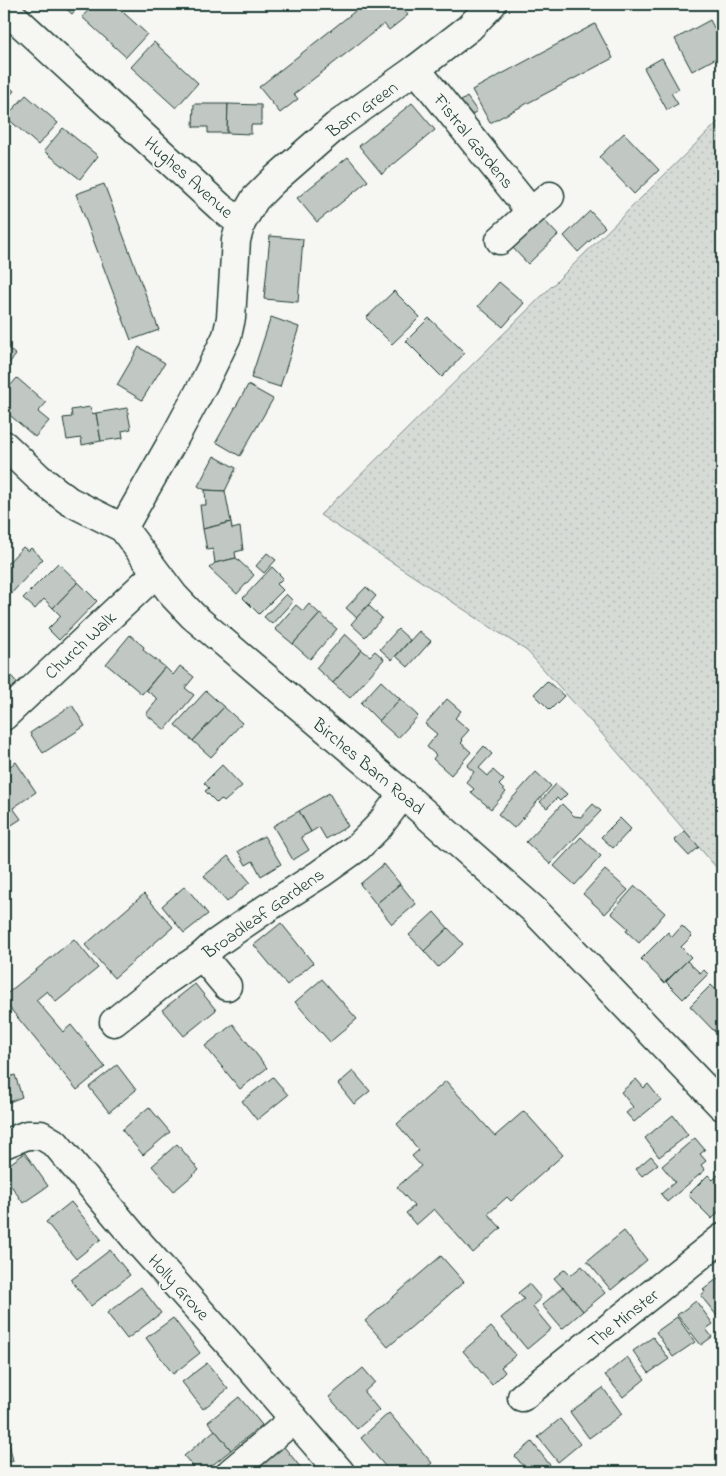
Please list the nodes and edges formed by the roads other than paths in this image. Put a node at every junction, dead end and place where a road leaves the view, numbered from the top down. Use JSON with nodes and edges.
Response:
{"nodes":[{"id":1,"x":492,"y":4,"type":"edge"},
{"id":2,"x":4,"y":8,"type":"edge"},
{"id":3,"x":416,"y":69,"type":"junction"},
{"id":4,"x":241,"y":223,"type":"junction"},
{"id":5,"x":500,"y":240,"type":"dead end"},
{"id":6,"x":4,"y":445,"type":"edge"},
{"id":7,"x":123,"y":528,"type":"junction"},
{"id":8,"x":156,"y":573,"type":"junction"},
{"id":9,"x":4,"y":716,"type":"edge"},
{"id":10,"x":403,"y":794,"type":"junction"},
{"id":11,"x":202,"y":956,"type":"junction"},
{"id":12,"x":227,"y":986,"type":"dead end"},
{"id":13,"x":114,"y":1022,"type":"dead end"},
{"id":14,"x":722,"y":1106,"type":"edge"},
{"id":15,"x":4,"y":1144,"type":"edge"},
{"id":16,"x":722,"y":1238,"type":"edge"},
{"id":17,"x":522,"y":1397,"type":"dead end"},
{"id":18,"x":294,"y":1419,"type":"junction"},
{"id":19,"x":231,"y":1472,"type":"edge"},
{"id":20,"x":340,"y":1472,"type":"edge"}],
"edges":[{"from":1,"to":3,"type":"street","name":"Barn Green"},
{"from":2,"to":4,"type":"street","name":"Hughes Avenue"},
{"from":3,"to":4,"type":"street","name":"Barn Green"},
{"from":3,"to":5,"type":"street","name":"Fistral Gardens"},
{"from":4,"to":7,"type":"street","name":"Hughes Avenue"},
{"from":6,"to":7,"type":"street","name":"Birches Barn Road"},
{"from":7,"to":8,"type":"street","name":"Birches Barn Road"},
{"from":8,"to":9,"type":"street","name":"Church Walk"},
{"from":8,"to":10,"type":"street","name":"Birches Barn Road"},
{"from":10,"to":11,"type":"street","name":"Broadleaf Gardens"},
{"from":10,"to":14,"type":"street","name":"Birches Barn Road"},
{"from":11,"to":12,"type":"street"},
{"from":11,"to":13,"type":"street","name":"Broadleaf Gardens"},
{"from":15,"to":18,"type":"street","name":"Holly Grove"},
{"from":16,"to":17,"type":"street","name":"The Minster"},
{"from":18,"to":19,"type":"street"},
{"from":18,"to":20,"type":"street","name":"Holly Grove"}]}
